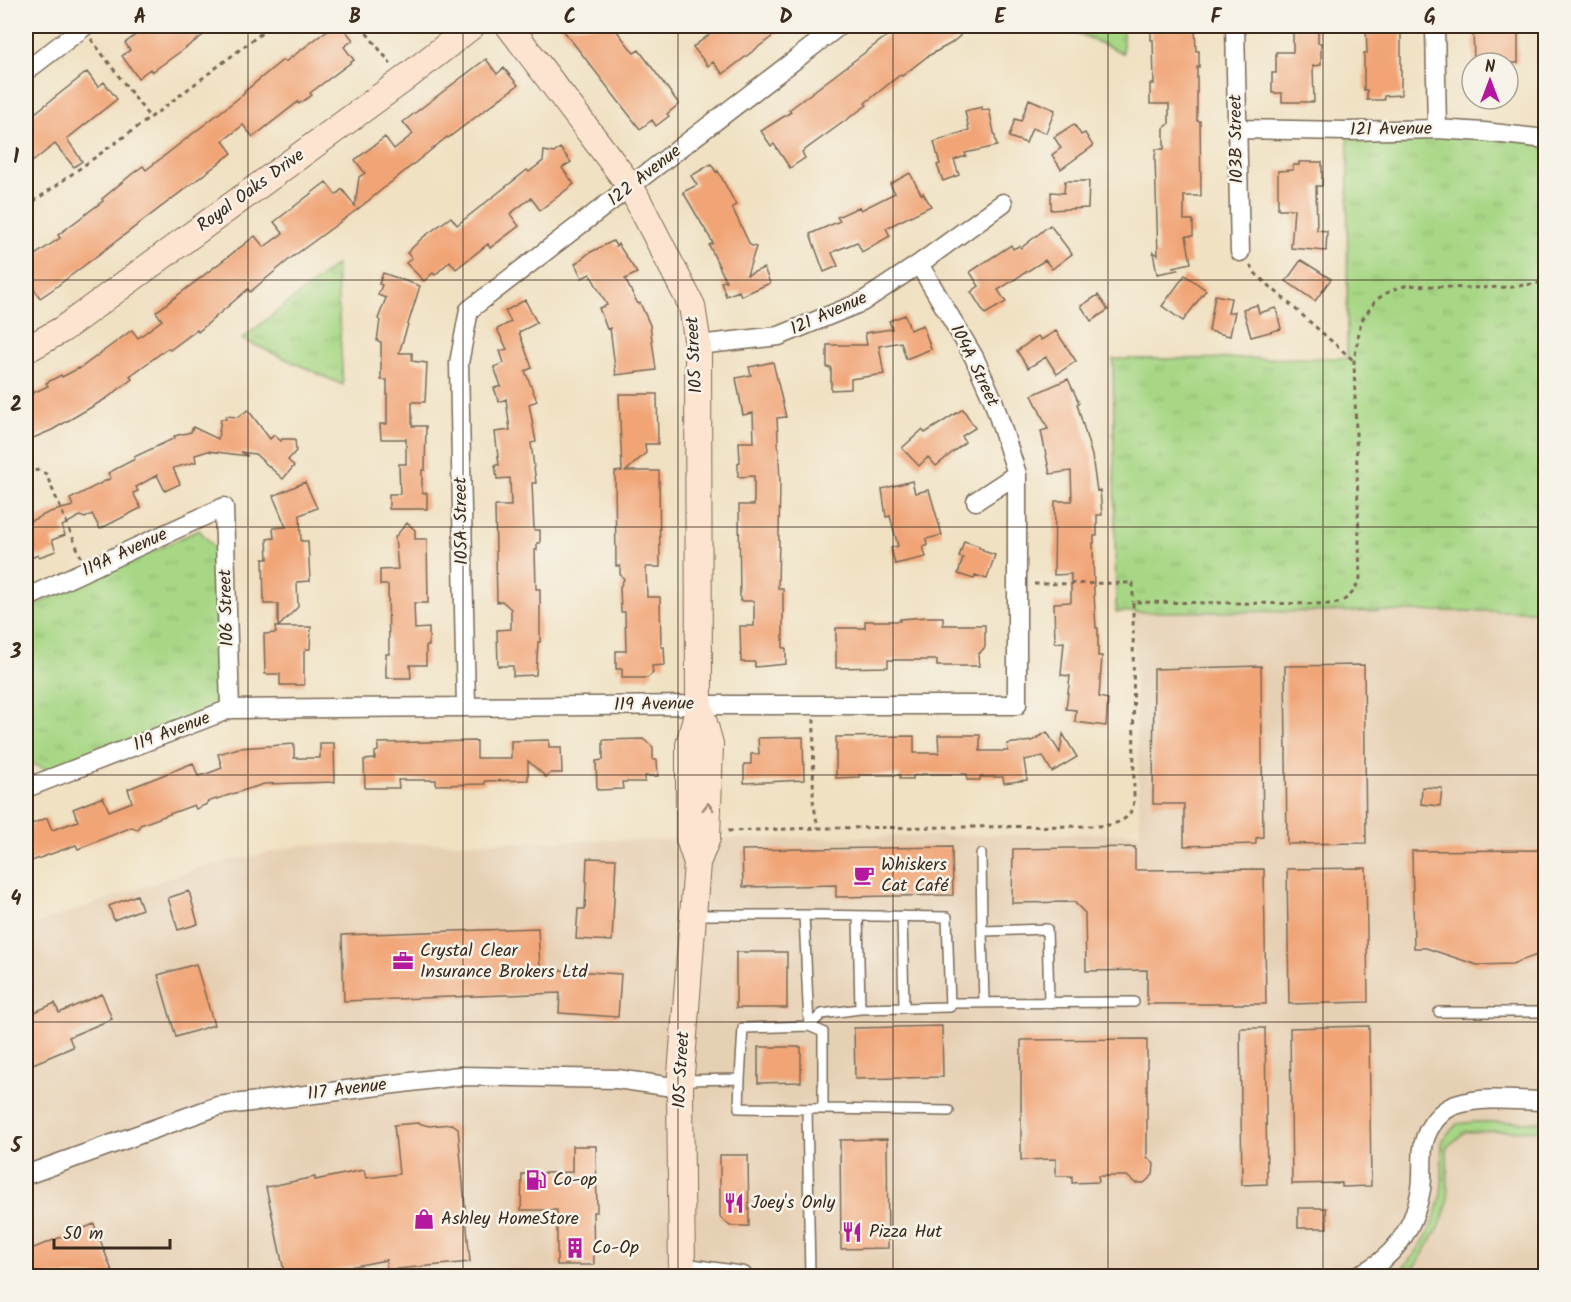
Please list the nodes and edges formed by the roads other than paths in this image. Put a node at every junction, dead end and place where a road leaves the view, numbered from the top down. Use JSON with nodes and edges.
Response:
{"nodes":[{"id":1,"x":472,"y":26,"type":"edge"},
{"id":2,"x":509,"y":26,"type":"edge"},
{"id":3,"x":839,"y":26,"type":"edge"},
{"id":4,"x":1235,"y":26,"type":"edge"},
{"id":5,"x":1435,"y":26,"type":"edge"},
{"id":6,"x":84,"y":27,"type":"edge"},
{"id":7,"x":26,"y":71,"type":"edge"},
{"id":8,"x":1237,"y":129,"type":"junction"},
{"id":9,"x":1437,"y":129,"type":"junction"},
{"id":10,"x":1545,"y":139,"type":"edge"},
{"id":11,"x":631,"y":187,"type":"junction"},
{"id":12,"x":1003,"y":202,"type":"dead end"},
{"id":13,"x":1240,"y":252,"type":"road end"},
{"id":14,"x":919,"y":264,"type":"junction"},
{"id":15,"x":465,"y":335,"type":"joint"},
{"id":16,"x":698,"y":345,"type":"junction"},
{"id":17,"x":26,"y":350,"type":"edge"},
{"id":18,"x":1017,"y":474,"type":"junction"},
{"id":19,"x":976,"y":501,"type":"dead end"},
{"id":20,"x":224,"y":507,"type":"joint"},
{"id":21,"x":26,"y":598,"type":"edge"},
{"id":22,"x":699,"y":705,"type":"junction"},
{"id":23,"x":466,"y":707,"type":"junction"},
{"id":24,"x":230,"y":709,"type":"junction"},
{"id":25,"x":26,"y":785,"type":"edge"},
{"id":26,"x":981,"y":854,"type":"dead end"},
{"id":27,"x":693,"y":915,"type":"junction"},
{"id":28,"x":804,"y":915,"type":"junction"},
{"id":29,"x":858,"y":916,"type":"junction"},
{"id":30,"x":902,"y":916,"type":"junction"},
{"id":31,"x":982,"y":931,"type":"junction"},
{"id":32,"x":984,"y":1002,"type":"junction"},
{"id":33,"x":1049,"y":1002,"type":"junction"},
{"id":34,"x":1134,"y":1002,"type":"dead end"},
{"id":35,"x":950,"y":1003,"type":"junction"},
{"id":36,"x":904,"y":1008,"type":"junction"},
{"id":37,"x":860,"y":1009,"type":"junction"},
{"id":38,"x":1439,"y":1011,"type":"dead end"},
{"id":39,"x":1545,"y":1012,"type":"edge"},
{"id":40,"x":809,"y":1026,"type":"junction"},
{"id":41,"x":740,"y":1080,"type":"junction"},
{"id":42,"x":680,"y":1084,"type":"junction"},
{"id":43,"x":1545,"y":1101,"type":"edge"},
{"id":44,"x":823,"y":1109,"type":"junction"},
{"id":45,"x":807,"y":1110,"type":"junction"},
{"id":46,"x":949,"y":1111,"type":"dead end"},
{"id":47,"x":26,"y":1175,"type":"edge"},
{"id":48,"x":682,"y":1272,"type":"edge"},
{"id":49,"x":743,"y":1276,"type":"edge"},
{"id":50,"x":810,"y":1276,"type":"edge"},
{"id":51,"x":1356,"y":1276,"type":"edge"}],
"edges":[{"from":1,"to":17,"type":"street","name":"Royal Oaks Drive"},
{"from":2,"to":11,"type":"street","name":"105 Street"},
{"from":3,"to":11,"type":"street","name":"122 Avenue"},
{"from":4,"to":8,"type":"street","name":"103B Street"},
{"from":5,"to":9,"type":"street"},
{"from":6,"to":7,"type":"street"},
{"from":8,"to":9,"type":"street","name":"121 Avenue"},
{"from":8,"to":13,"type":"street","name":"103B Street"},
{"from":9,"to":10,"type":"street","name":"121 Avenue"},
{"from":11,"to":15,"type":"street","name":"122 Avenue"},
{"from":11,"to":16,"type":"street","name":"105 Street"},
{"from":12,"to":14,"type":"street","name":"121 Avenue"},
{"from":14,"to":16,"type":"street","name":"121 Avenue"},
{"from":14,"to":18,"type":"street","name":"104A Street"},
{"from":15,"to":23,"type":"street","name":"105A Street"},
{"from":16,"to":22,"type":"street","name":"105 Street"},
{"from":18,"to":19,"type":"street"},
{"from":18,"to":22,"type":"street","name":"119 Avenue"},
{"from":20,"to":21,"type":"street","name":"119A Avenue"},
{"from":20,"to":24,"type":"street","name":"106 Street"},
{"from":22,"to":23,"type":"street","name":"119 Avenue"},
{"from":22,"to":27,"type":"street","name":"105 Street"},
{"from":23,"to":24,"type":"street","name":"119 Avenue"},
{"from":24,"to":25,"type":"street","name":"119 Avenue"},
{"from":26,"to":31,"type":"lane"},
{"from":27,"to":28,"type":"lane"},
{"from":27,"to":42,"type":"street","name":"105 Street"},
{"from":28,"to":29,"type":"lane"},
{"from":28,"to":40,"type":"lane"},
{"from":29,"to":30,"type":"lane"},
{"from":29,"to":37,"type":"lane"},
{"from":30,"to":35,"type":"lane"},
{"from":30,"to":36,"type":"lane"},
{"from":31,"to":32,"type":"lane"},
{"from":31,"to":33,"type":"lane"},
{"from":32,"to":33,"type":"lane"},
{"from":32,"to":35,"type":"lane"},
{"from":33,"to":34,"type":"lane"},
{"from":35,"to":36,"type":"lane"},
{"from":36,"to":37,"type":"lane"},
{"from":37,"to":40,"type":"lane"},
{"from":38,"to":39,"type":"lane"},
{"from":40,"to":41,"type":"lane"},
{"from":40,"to":44,"type":"lane"},
{"from":41,"to":42,"type":"lane"},
{"from":41,"to":45,"type":"lane"},
{"from":42,"to":47,"type":"street","name":"117 Avenue"},
{"from":42,"to":48,"type":"street","name":"105 Street"},
{"from":43,"to":51,"type":"street"},
{"from":44,"to":45,"type":"lane"},
{"from":44,"to":46,"type":"lane"},
{"from":45,"to":50,"type":"lane"},
{"from":48,"to":49,"type":"street"}]}
